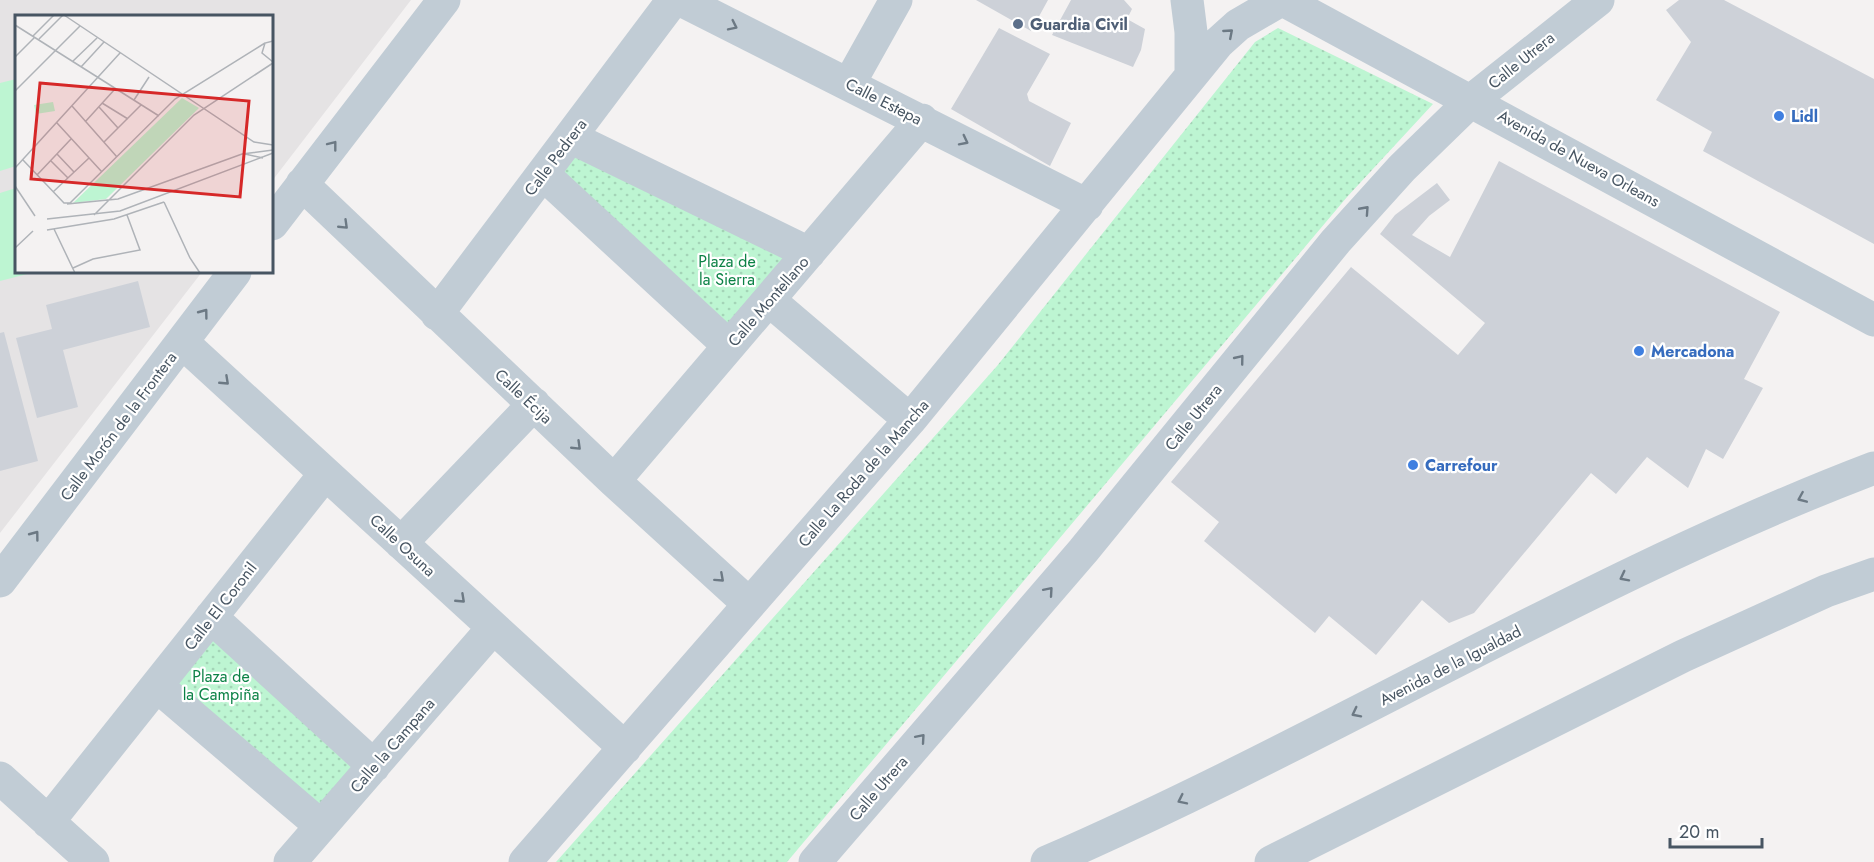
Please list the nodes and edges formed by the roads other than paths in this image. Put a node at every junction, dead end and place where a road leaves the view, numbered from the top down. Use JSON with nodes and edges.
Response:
{"nodes":[{"id":1,"x":444,"y":0,"type":"edge"},
{"id":2,"x":673,"y":0,"type":"edge"},
{"id":3,"x":681,"y":0,"type":"edge"},
{"id":4,"x":896,"y":0,"type":"edge"},
{"id":5,"x":1187,"y":0,"type":"edge"},
{"id":6,"x":1282,"y":0,"type":"edge"},
{"id":7,"x":1598,"y":0,"type":"edge"},
{"id":8,"x":1191,"y":76,"type":"junction"},
{"id":9,"x":849,"y":84,"type":"junction"},
{"id":10,"x":1472,"y":100,"type":"junction"},
{"id":11,"x":922,"y":120,"type":"junction"},
{"id":12,"x":570,"y":137,"type":"junction"},
{"id":13,"x":543,"y":174,"type":"junction"},
{"id":14,"x":302,"y":184,"type":"junction"},
{"id":15,"x":1087,"y":205,"type":"junction"},
{"id":16,"x":273,"y":223,"type":"edge"},
{"id":17,"x":809,"y":253,"type":"junction"},
{"id":18,"x":235,"y":273,"type":"edge"},
{"id":19,"x":769,"y":300,"type":"junction"},
{"id":20,"x":437,"y":314,"type":"junction"},
{"id":21,"x":1874,"y":320,"type":"edge"},
{"id":22,"x":182,"y":342,"type":"junction"},
{"id":23,"x":729,"y":346,"type":"junction"},
{"id":24,"x":534,"y":404,"type":"junction"},
{"id":25,"x":910,"y":420,"type":"junction"},
{"id":26,"x":325,"y":474,"type":"junction"},
{"id":27,"x":1868,"y":474,"type":"edge"},
{"id":28,"x":614,"y":481,"type":"junction"},
{"id":29,"x":401,"y":543,"type":"junction"},
{"id":30,"x":1874,"y":573,"type":"edge"},
{"id":31,"x":0,"y":581,"type":"edge"},
{"id":32,"x":749,"y":604,"type":"junction"},
{"id":33,"x":211,"y":617,"type":"junction"},
{"id":34,"x":493,"y":628,"type":"junction"},
{"id":35,"x":156,"y":686,"type":"junction"},
{"id":36,"x":625,"y":748,"type":"junction"},
{"id":37,"x":374,"y":766,"type":"junction"},
{"id":38,"x":0,"y":778,"type":"edge"},
{"id":39,"x":48,"y":822,"type":"junction"},
{"id":40,"x":321,"y":826,"type":"junction"},
{"id":41,"x":93,"y":862,"type":"edge"},
{"id":42,"x":290,"y":862,"type":"edge"},
{"id":43,"x":525,"y":862,"type":"edge"},
{"id":44,"x":815,"y":862,"type":"edge"},
{"id":45,"x":1047,"y":862,"type":"edge"},
{"id":46,"x":1271,"y":862,"type":"edge"}],
"edges":[{"from":14,"to":1,"type":"street","one_way":true},
{"from":2,"to":12,"type":"street","name":"Calle Pedrera"},
{"from":3,"to":9,"type":"street","name":"Calle Estepa","one_way":true},
{"from":4,"to":9,"type":"street"},
{"from":5,"to":8,"type":"street"},
{"from":8,"to":6,"type":"street","name":"Calle La Roda de la Mancha","one_way":true},
{"from":6,"to":10,"type":"street","name":"Avenida de Nueva Orleans"},
{"from":7,"to":10,"type":"street","name":"Calle Utrera"},
{"from":8,"to":15,"type":"street","name":"Calle La Roda de la Mancha"},
{"from":9,"to":11,"type":"street","name":"Calle Estepa"},
{"from":10,"to":21,"type":"street","name":"Avenida de Nueva Orleans"},
{"from":44,"to":10,"type":"street","name":"Calle Utrera","one_way":true},
{"from":11,"to":15,"type":"street","name":"Calle Estepa","one_way":true},
{"from":11,"to":17,"type":"street","name":"Calle Montellano"},
{"from":12,"to":13,"type":"street","name":"Calle Pedrera"},
{"from":12,"to":17,"type":"street"},
{"from":13,"to":20,"type":"street","name":"Calle Pedrera"},
{"from":13,"to":23,"type":"street"},
{"from":14,"to":16,"type":"street"},
{"from":14,"to":20,"type":"street","name":"Calle Écija","one_way":true},
{"from":15,"to":25,"type":"street","name":"Calle La Roda de la Mancha"},
{"from":17,"to":19,"type":"street","name":"Calle Montellano"},
{"from":22,"to":18,"type":"street","name":"Calle Morón de la Frontera","one_way":true},
{"from":19,"to":23,"type":"street","name":"Calle Montellano"},
{"from":19,"to":25,"type":"street"},
{"from":20,"to":24,"type":"street","name":"Calle Écija"},
{"from":22,"to":26,"type":"street","name":"Calle Osuna","one_way":true},
{"from":31,"to":22,"type":"street","name":"Calle Morón de la Frontera","one_way":true},
{"from":23,"to":28,"type":"street","name":"Calle Montellano"},
{"from":24,"to":28,"type":"street","name":"Calle Écija","one_way":true},
{"from":24,"to":29,"type":"street"},
{"from":25,"to":32,"type":"street","name":"Calle La Roda de la Mancha"},
{"from":26,"to":29,"type":"street","name":"Calle Osuna"},
{"from":26,"to":33,"type":"street","name":"Calle El Coronil"},
{"from":27,"to":45,"type":"street","name":"Avenida de la Igualdad","one_way":true},
{"from":28,"to":32,"type":"street","name":"Calle Écija","one_way":true},
{"from":29,"to":34,"type":"street","name":"Calle Osuna","one_way":true},
{"from":30,"to":46,"type":"street"},
{"from":32,"to":36,"type":"street","name":"Calle La Roda de la Mancha"},
{"from":33,"to":35,"type":"street","name":"Calle El Coronil"},
{"from":33,"to":37,"type":"street"},
{"from":34,"to":36,"type":"street","name":"Calle Osuna"},
{"from":34,"to":37,"type":"street","name":"Calle la Campana"},
{"from":35,"to":39,"type":"street","name":"Calle El Coronil"},
{"from":35,"to":40,"type":"street"},
{"from":36,"to":43,"type":"street","name":"Calle La Roda de la Mancha"},
{"from":37,"to":40,"type":"street","name":"Calle la Campana"},
{"from":38,"to":39,"type":"street"},
{"from":39,"to":41,"type":"street"},
{"from":40,"to":42,"type":"street","name":"Calle la Campana"}]}
